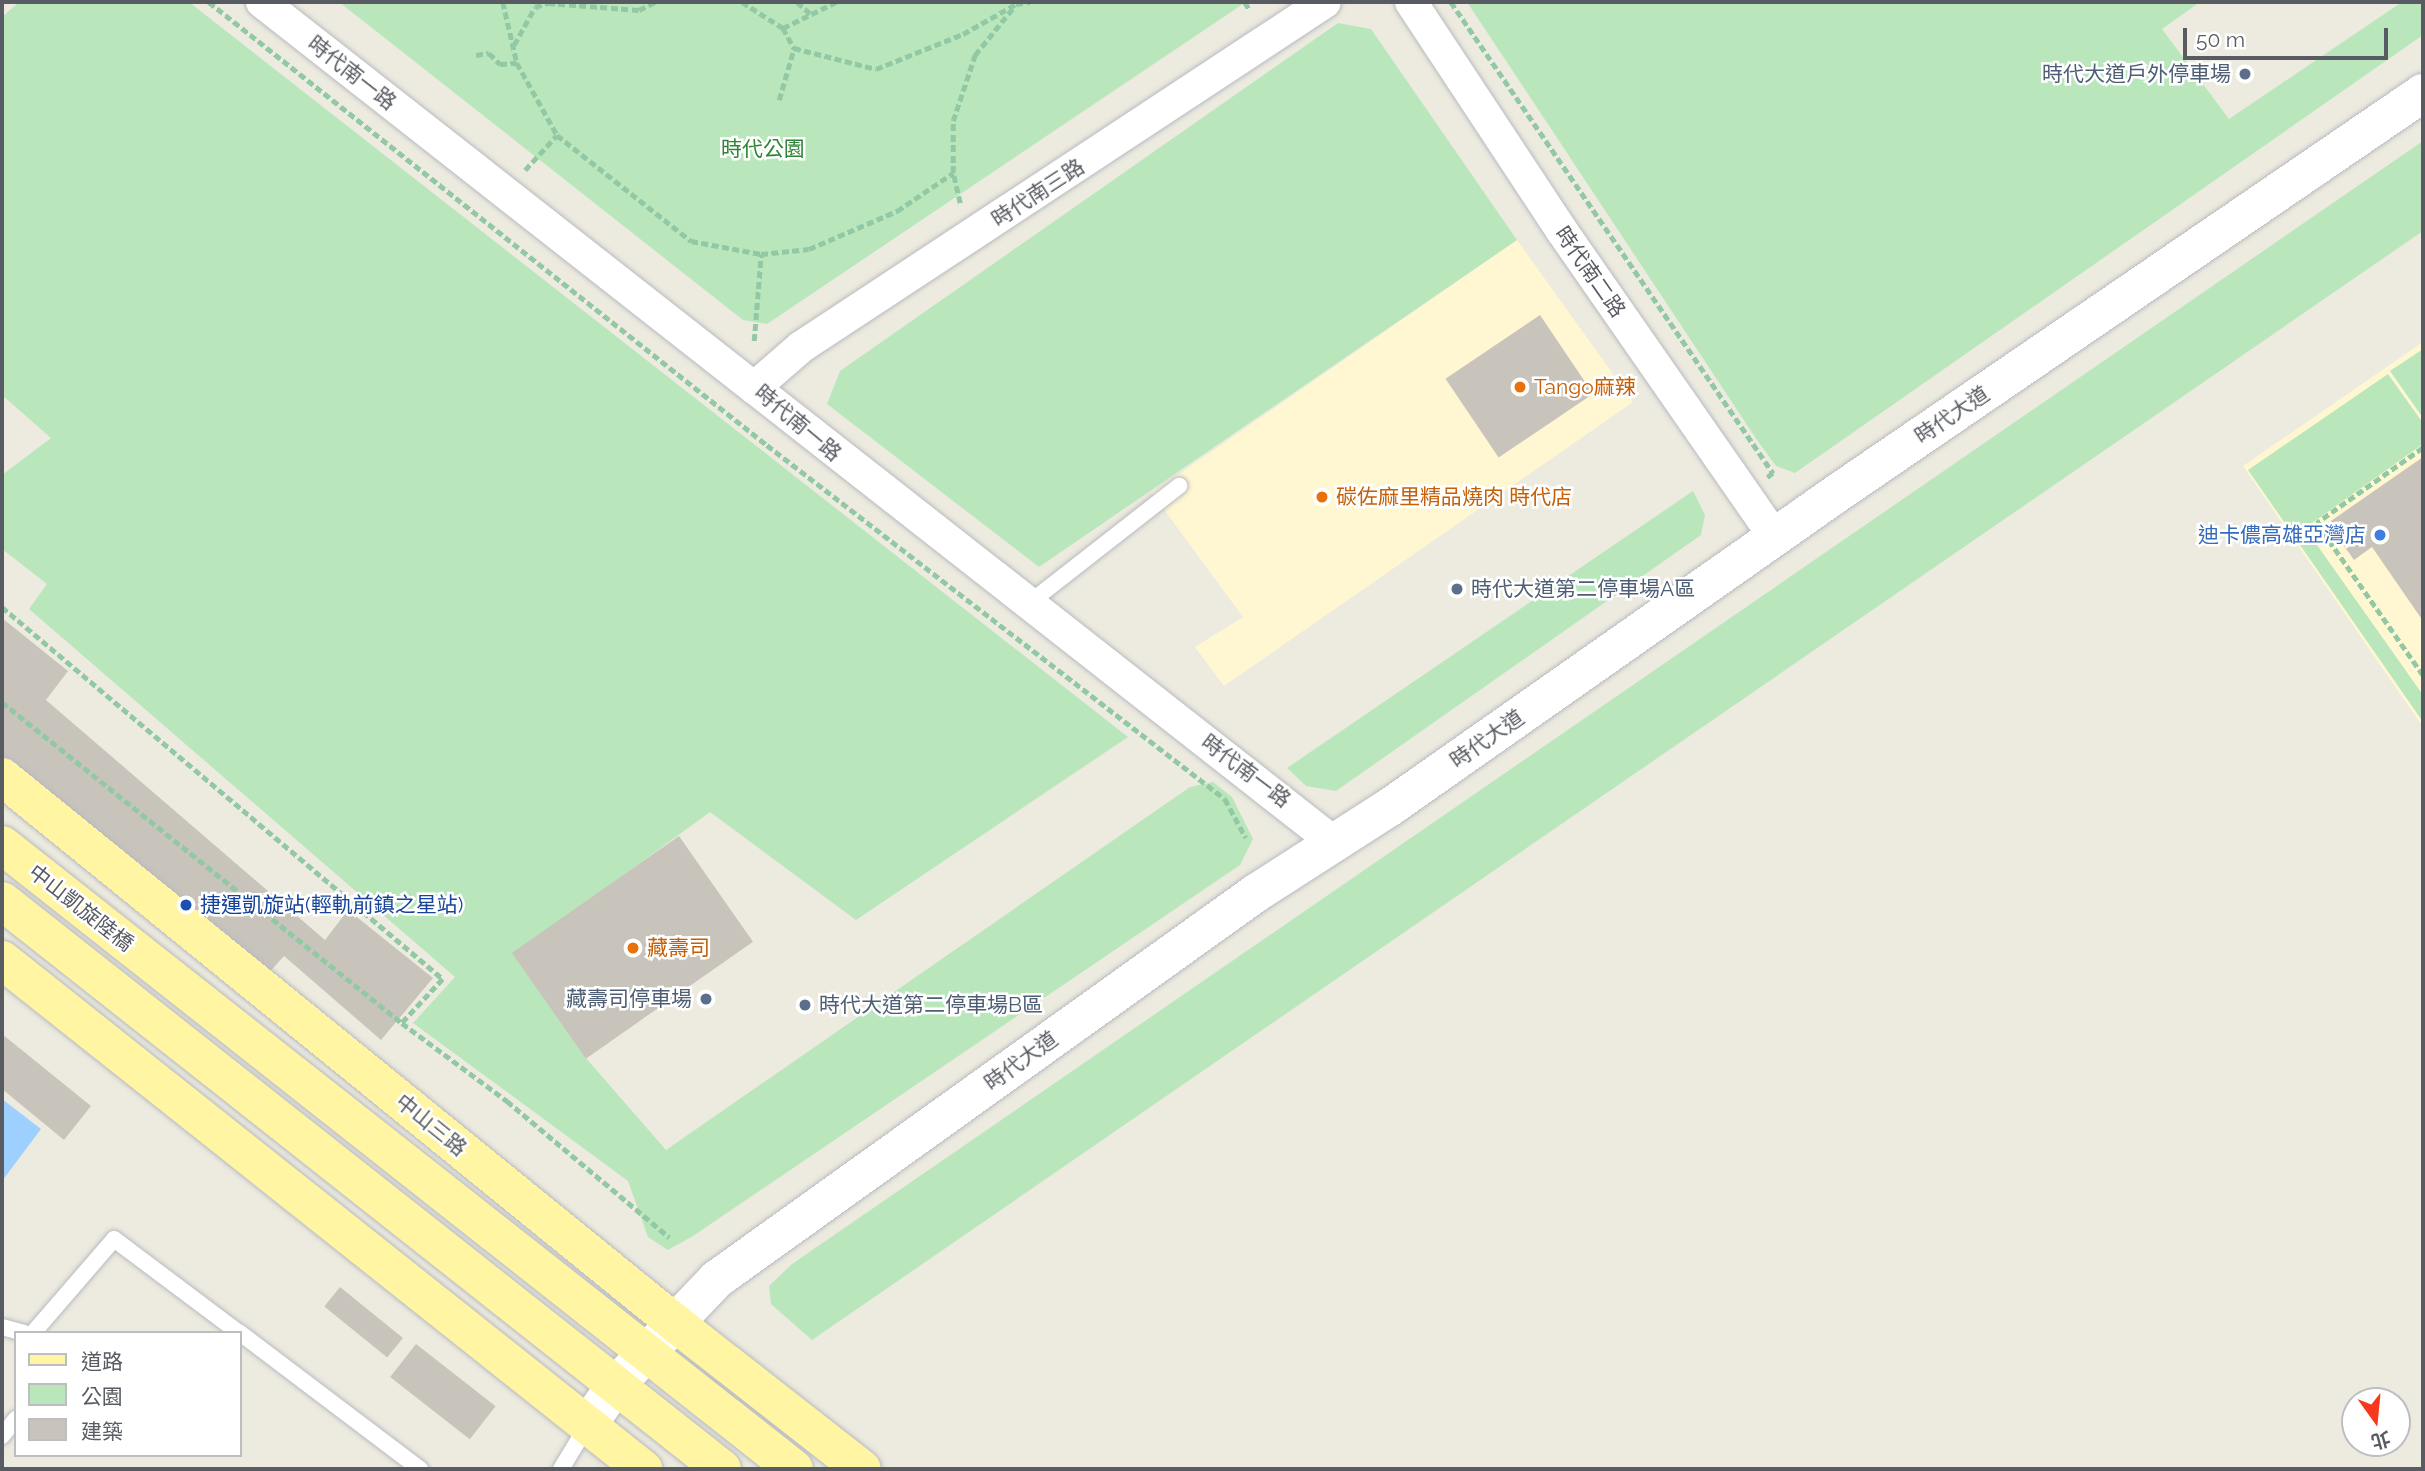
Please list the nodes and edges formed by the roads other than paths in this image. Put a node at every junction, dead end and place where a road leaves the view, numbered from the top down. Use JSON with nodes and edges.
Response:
{"nodes":[{"id":1,"x":262,"y":2,"type":"edge"},
{"id":2,"x":1325,"y":2,"type":"edge"},
{"id":3,"x":1411,"y":2,"type":"edge"},
{"id":4,"x":2423,"y":93,"type":"edge"},
{"id":5,"x":754,"y":388,"type":"junction"},
{"id":6,"x":1180,"y":486,"type":"dead end"},
{"id":7,"x":1776,"y":538,"type":"junction"},
{"id":8,"x":1028,"y":604,"type":"junction"},
{"id":9,"x":2,"y":777,"type":"edge"},
{"id":10,"x":1336,"y":844,"type":"junction"},
{"id":11,"x":2,"y":845,"type":"edge"},
{"id":12,"x":2,"y":901,"type":"edge"},
{"id":13,"x":2,"y":960,"type":"edge"},
{"id":14,"x":675,"y":1323,"type":"junction"},
{"id":15,"x":35,"y":1331,"type":"edge"},
{"id":16,"x":236,"y":1331,"type":"edge"},
{"id":17,"x":242,"y":1335,"type":"edge"},
{"id":18,"x":645,"y":1353,"type":"junction"},
{"id":19,"x":615,"y":1386,"type":"junction"},
{"id":20,"x":14,"y":1421,"type":"edge"},
{"id":21,"x":587,"y":1426,"type":"junction"},
{"id":22,"x":2,"y":1436,"type":"edge"},
{"id":23,"x":420,"y":1469,"type":"edge"},
{"id":24,"x":561,"y":1469,"type":"edge"},
{"id":25,"x":643,"y":1469,"type":"edge"},
{"id":26,"x":722,"y":1469,"type":"edge"},
{"id":27,"x":794,"y":1469,"type":"edge"},
{"id":28,"x":862,"y":1469,"type":"edge"}],
"edges":[{"from":1,"to":5,"type":"street","name":"時代南一路"},
{"from":2,"to":5,"type":"street","name":"時代南三路"},
{"from":3,"to":7,"type":"street","name":"時代南二路"},
{"from":4,"to":7,"type":"street","name":"時代大道"},
{"from":5,"to":8,"type":"street","name":"時代南一路"},
{"from":6,"to":8,"type":"lane"},
{"from":7,"to":10,"type":"street","name":"時代大道"},
{"from":8,"to":10,"type":"street","name":"時代南一路"},
{"from":9,"to":14,"type":"main road","name":"中山三路"},
{"from":10,"to":14,"type":"street","name":"時代大道"},
{"from":11,"to":18,"type":"main road","name":"中山凱旋陸橋"},
{"from":12,"to":19,"type":"main road","name":"中山凱旋陸橋"},
{"from":13,"to":21,"type":"main road"},
{"from":14,"to":18,"type":"street","name":"時代大道"},
{"from":14,"to":28,"type":"main road","name":"中山三路"},
{"from":15,"to":16,"type":"lane"},
{"from":17,"to":23,"type":"lane"},
{"from":18,"to":19,"type":"street","name":"時代大道"},
{"from":18,"to":27,"type":"main road"},
{"from":19,"to":21,"type":"street","name":"時代大道"},
{"from":19,"to":26,"type":"main road"},
{"from":20,"to":22,"type":"lane"},
{"from":21,"to":24,"type":"lane"},
{"from":21,"to":25,"type":"main road"}]}
